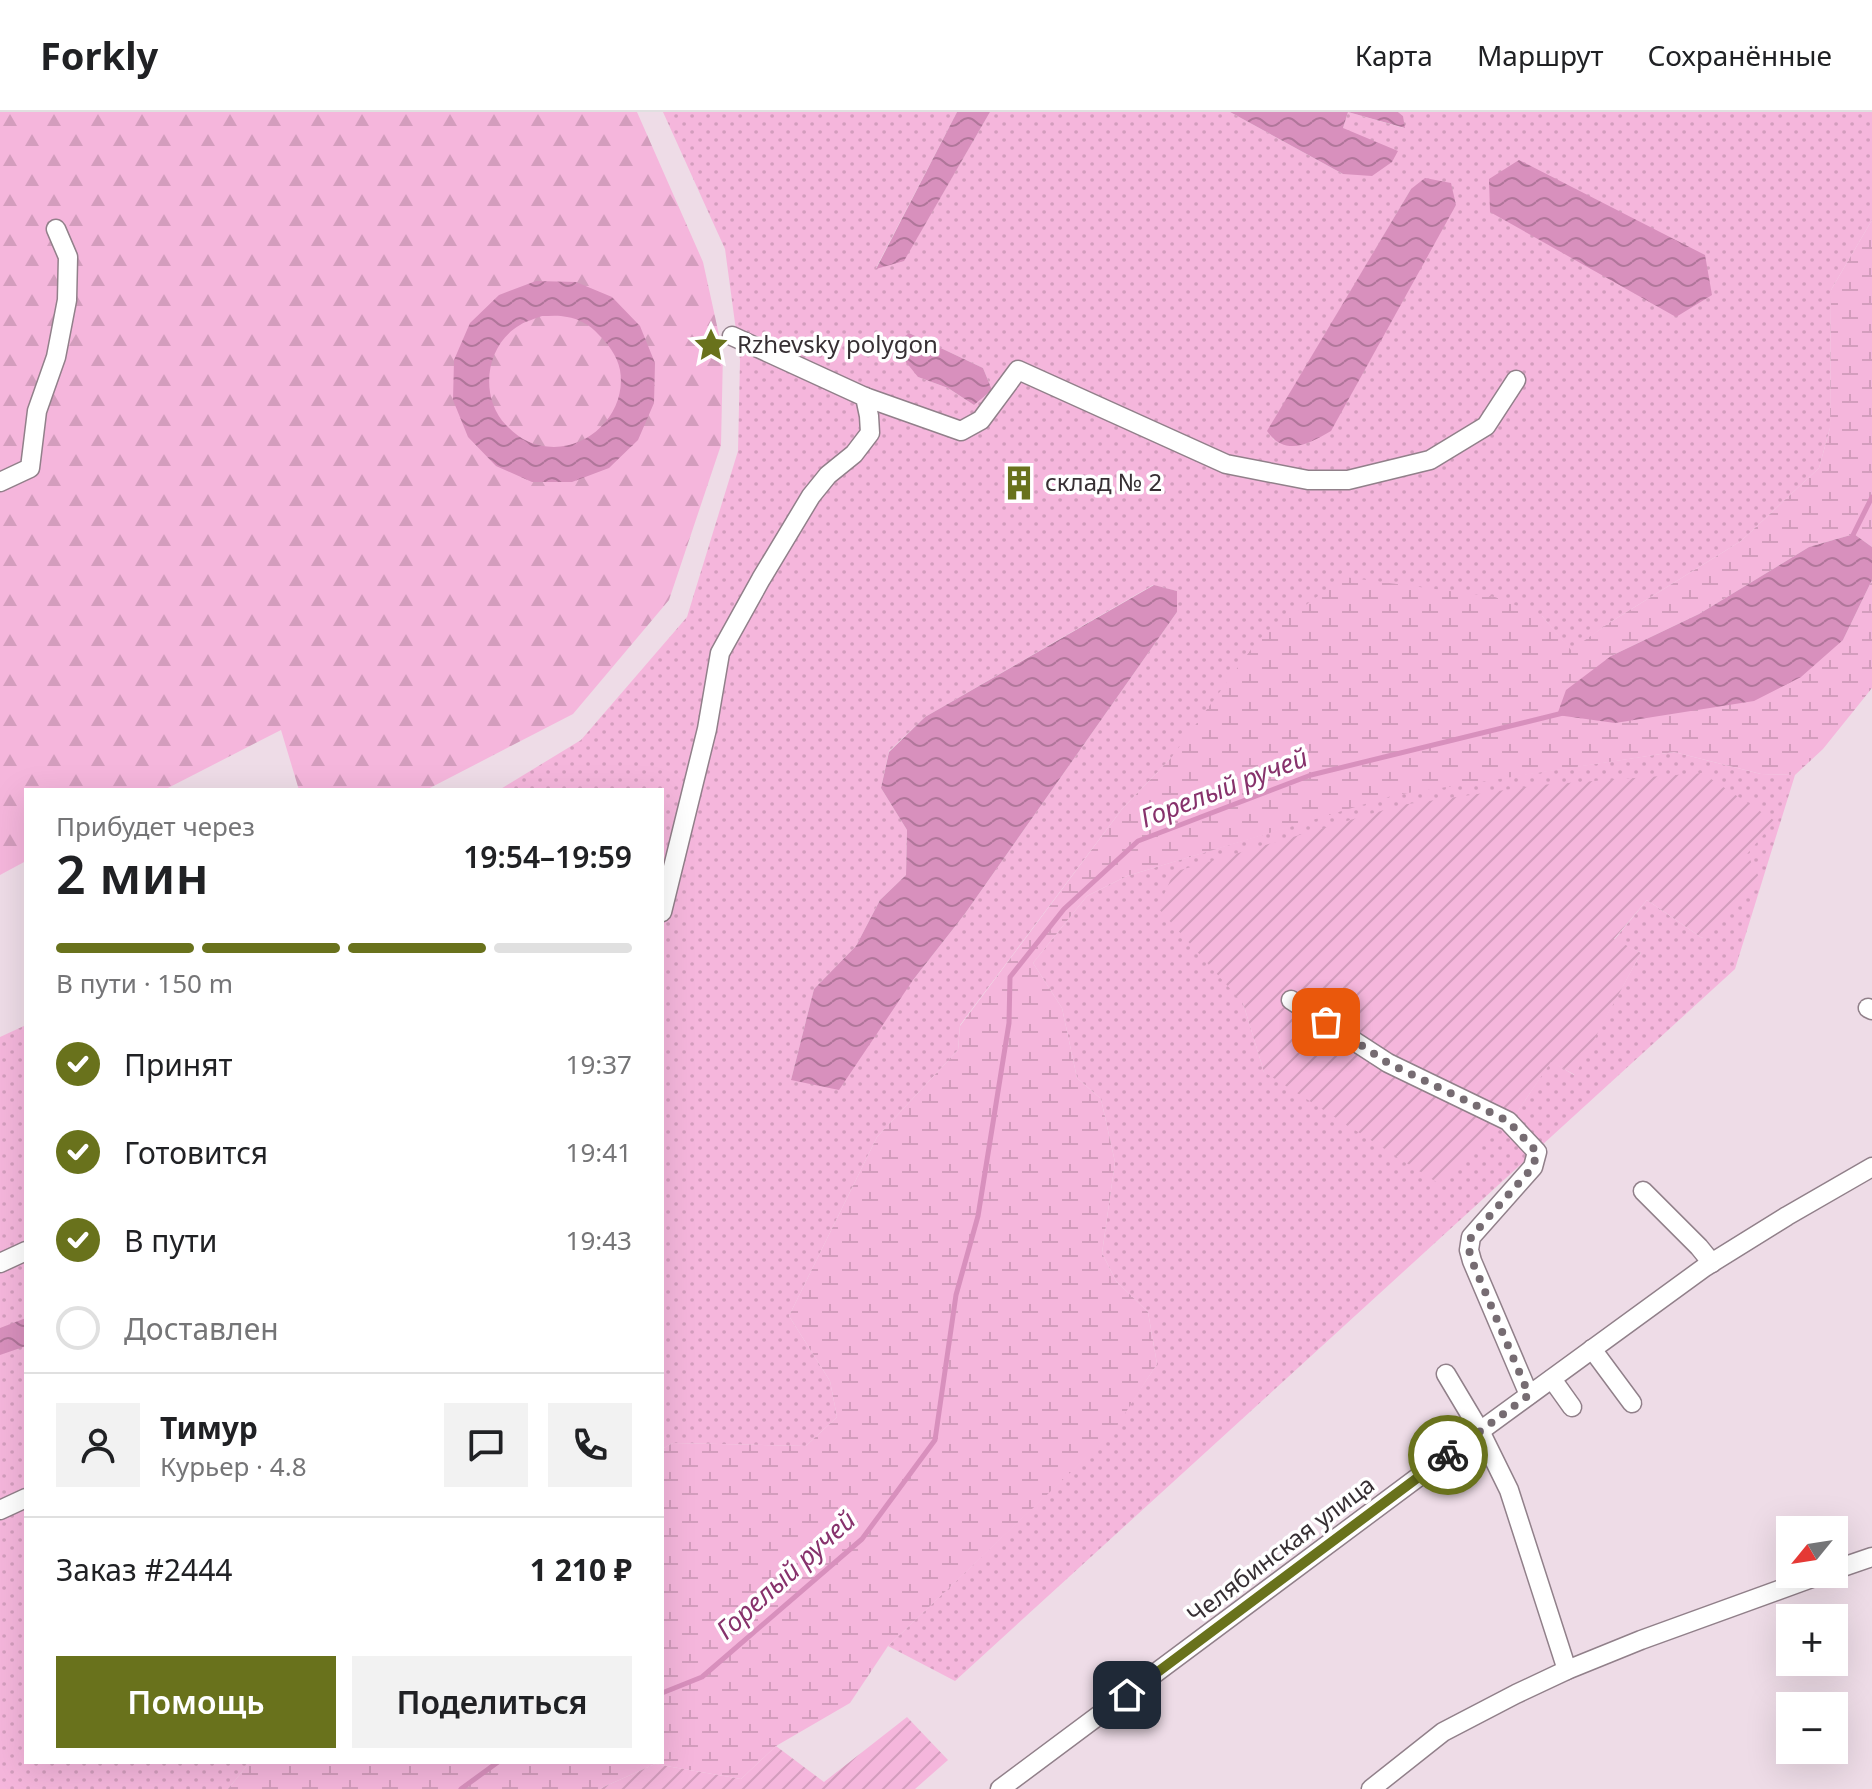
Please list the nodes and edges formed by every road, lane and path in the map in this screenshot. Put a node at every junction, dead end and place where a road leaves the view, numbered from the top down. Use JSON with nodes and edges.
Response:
{"nodes":[{"id":1,"x":56,"y":229,"type":"dead end"},
{"id":2,"x":732,"y":336,"type":"dead end"},
{"id":3,"x":1516,"y":380,"type":"dead end"},
{"id":4,"x":865,"y":397,"type":"junction"},
{"id":5,"x":0,"y":482,"type":"edge"},
{"id":6,"x":664,"y":904,"type":"edge"},
{"id":7,"x":1291,"y":1000,"type":"dead end"},
{"id":8,"x":1872,"y":1167,"type":"edge"},
{"id":9,"x":1643,"y":1191,"type":"dead end"},
{"id":10,"x":24,"y":1252,"type":"edge"},
{"id":11,"x":0,"y":1263,"type":"edge"},
{"id":12,"x":1712,"y":1263,"type":"junction"},
{"id":13,"x":1592,"y":1349,"type":"junction"},
{"id":14,"x":1446,"y":1374,"type":"dead end"},
{"id":15,"x":1552,"y":1379,"type":"junction"},
{"id":16,"x":1529,"y":1395,"type":"junction"},
{"id":17,"x":1632,"y":1403,"type":"dead end"},
{"id":18,"x":1572,"y":1407,"type":"dead end"},
{"id":19,"x":1480,"y":1431,"type":"junction"},
{"id":20,"x":24,"y":1499,"type":"edge"},
{"id":21,"x":0,"y":1510,"type":"edge"},
{"id":22,"x":1872,"y":1557,"type":"edge"},
{"id":23,"x":1848,"y":1565,"type":"edge"},
{"id":24,"x":1784,"y":1588,"type":"edge"},
{"id":25,"x":1567,"y":1670,"type":"junction"},
{"id":26,"x":1000,"y":1789,"type":"edge"},
{"id":27,"x":1371,"y":1789,"type":"edge"}],
"edges":[{"from":1,"to":5,"type":"street"},
{"from":2,"to":4,"type":"street"},
{"from":3,"to":4,"type":"street"},
{"from":4,"to":6,"type":"street"},
{"from":7,"to":16,"type":"street"},
{"from":8,"to":12,"type":"street","name":"Челябинская улица"},
{"from":9,"to":12,"type":"street"},
{"from":10,"to":11,"type":"street"},
{"from":12,"to":13,"type":"street","name":"Челябинская улица"},
{"from":13,"to":15,"type":"street","name":"Челябинская улица"},
{"from":13,"to":17,"type":"street"},
{"from":14,"to":19,"type":"street"},
{"from":15,"to":16,"type":"street","name":"Челябинская улица"},
{"from":15,"to":18,"type":"street"},
{"from":16,"to":19,"type":"street","name":"Челябинская улица"},
{"from":19,"to":25,"type":"street"},
{"from":19,"to":26,"type":"street","name":"Челябинская улица"},
{"from":20,"to":21,"type":"street"},
{"from":22,"to":23,"type":"street"},
{"from":24,"to":25,"type":"street"},
{"from":25,"to":27,"type":"street"}]}
